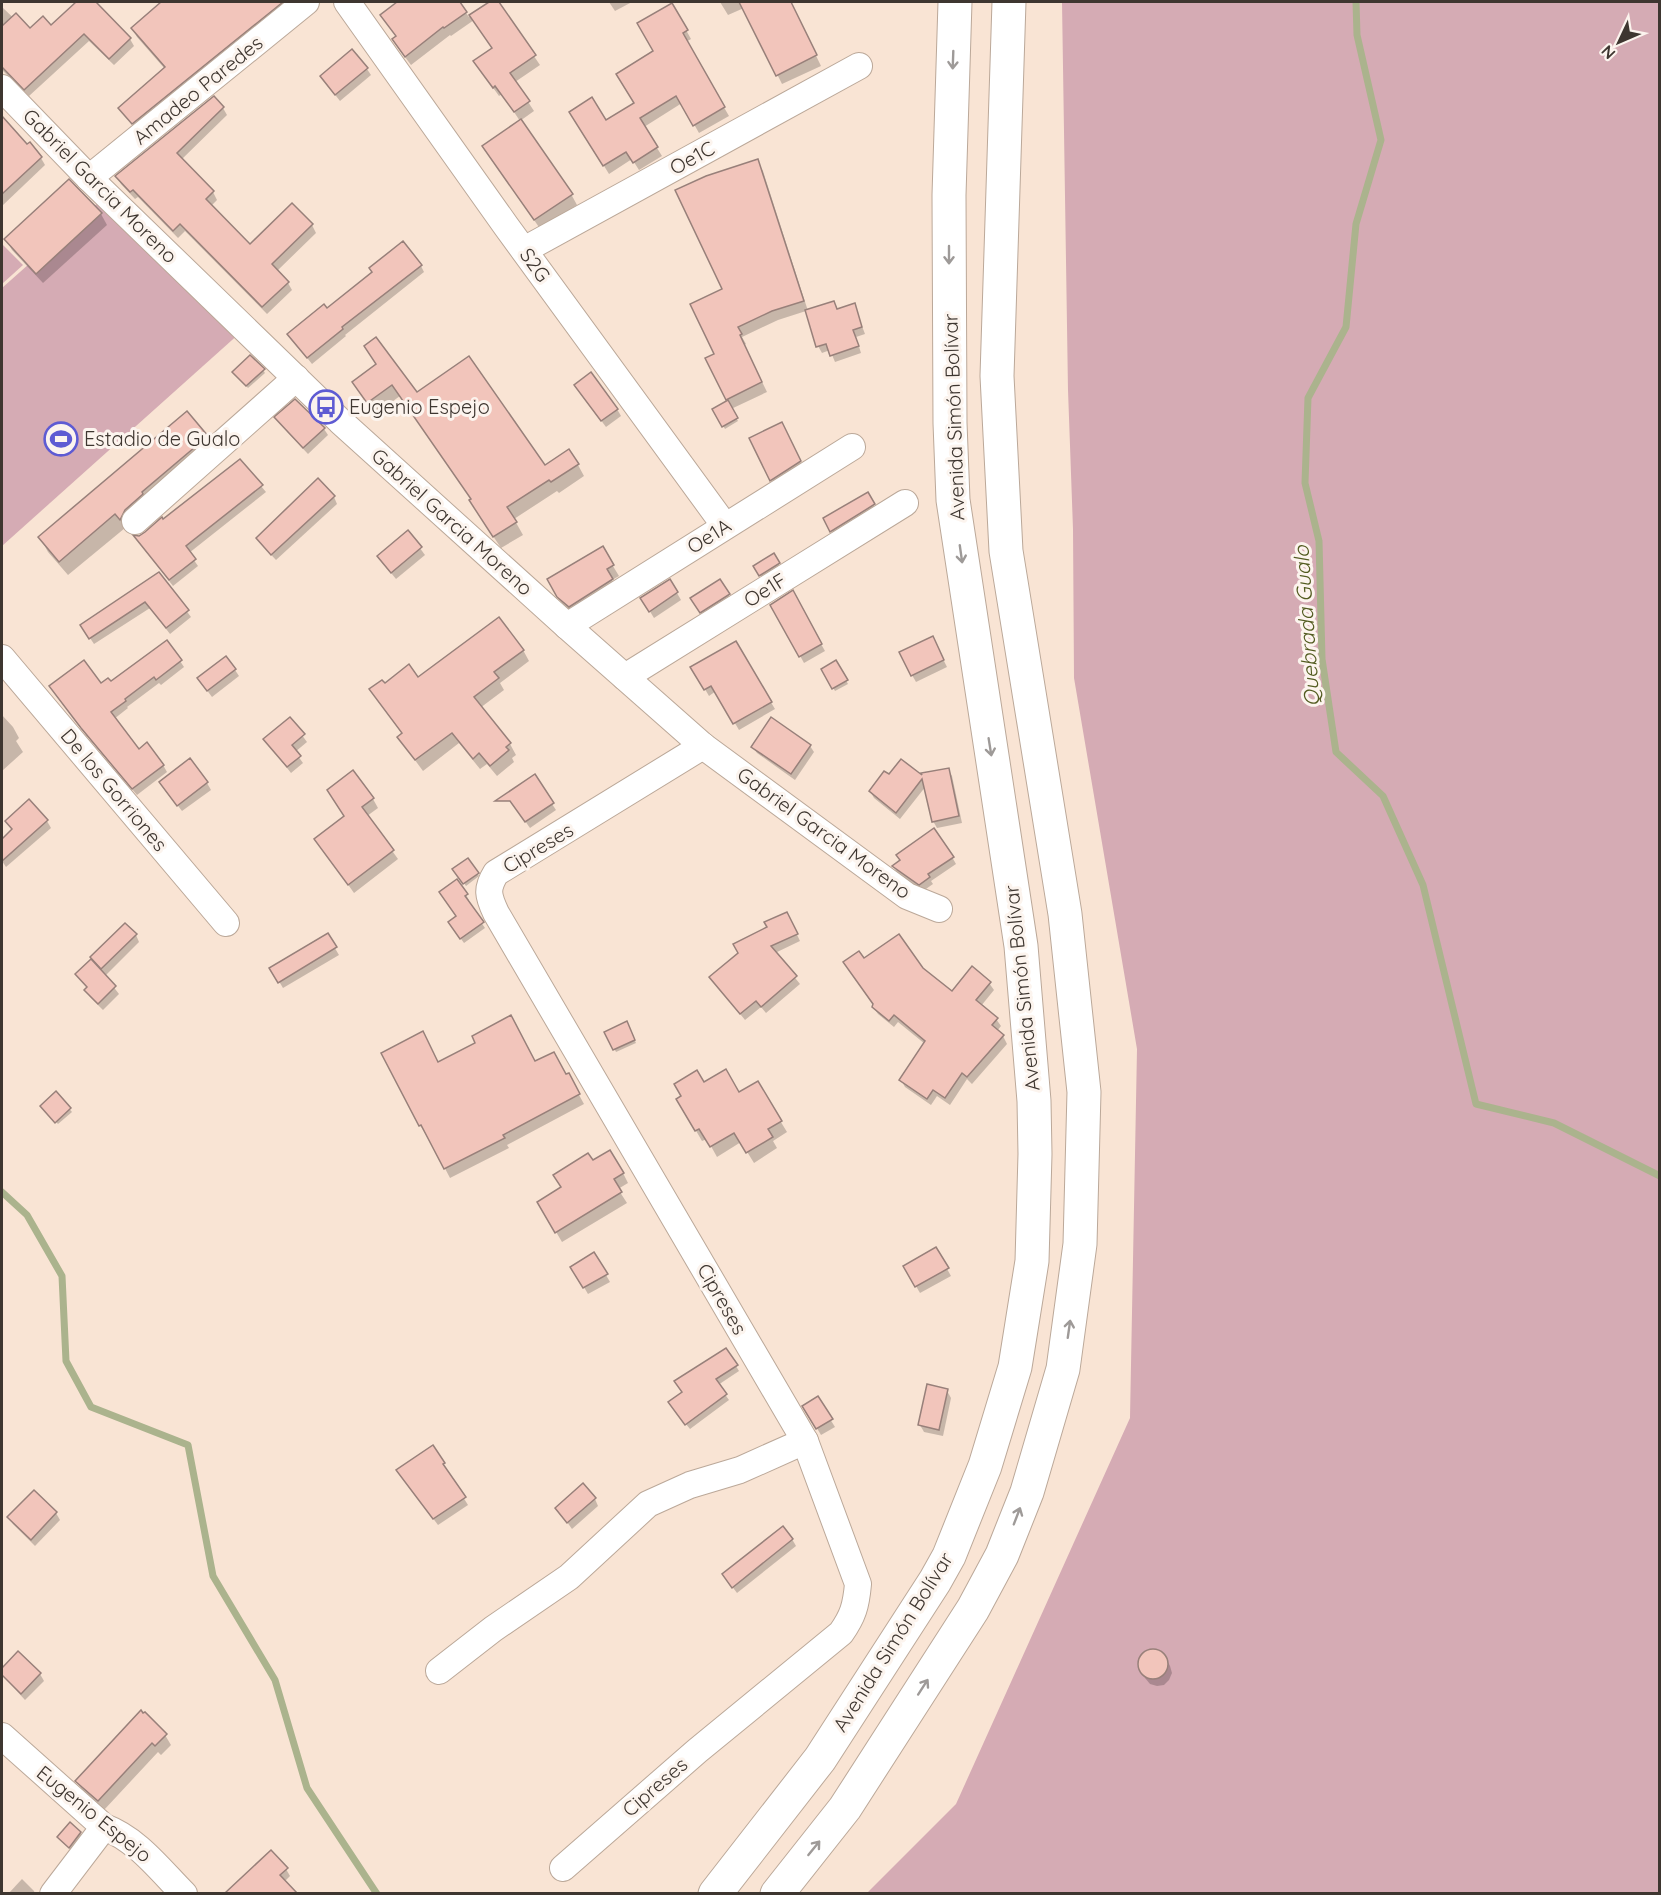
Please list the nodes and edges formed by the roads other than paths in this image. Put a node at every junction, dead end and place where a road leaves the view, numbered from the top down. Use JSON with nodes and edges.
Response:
{"nodes":[{"id":1,"x":306,"y":2,"type":"edge"},
{"id":2,"x":347,"y":2,"type":"edge"},
{"id":3,"x":955,"y":2,"type":"edge"},
{"id":4,"x":1009,"y":2,"type":"edge"},
{"id":5,"x":859,"y":66,"type":"dead end"},
{"id":6,"x":2,"y":88,"type":"edge"},
{"id":7,"x":89,"y":178,"type":"junction"},
{"id":8,"x":524,"y":250,"type":"junction"},
{"id":9,"x":296,"y":378,"type":"junction"},
{"id":10,"x":852,"y":447,"type":"dead end"},
{"id":11,"x":905,"y":503,"type":"dead end"},
{"id":12,"x":135,"y":521,"type":"dead end"},
{"id":13,"x":725,"y":526,"type":"junction"},
{"id":14,"x":567,"y":626,"type":"junction"},
{"id":15,"x":2,"y":658,"type":"edge"},
{"id":16,"x":625,"y":676,"type":"junction"},
{"id":17,"x":703,"y":746,"type":"junction"},
{"id":18,"x":939,"y":909,"type":"dead end"},
{"id":19,"x":226,"y":923,"type":"dead end"},
{"id":20,"x":805,"y":1441,"type":"junction"},
{"id":21,"x":439,"y":1671,"type":"dead end"},
{"id":22,"x":2,"y":1736,"type":"edge"},
{"id":23,"x":104,"y":1827,"type":"junction"},
{"id":24,"x":563,"y":1868,"type":"dead end"},
{"id":25,"x":53,"y":1893,"type":"edge"},
{"id":26,"x":184,"y":1893,"type":"edge"},
{"id":27,"x":715,"y":1893,"type":"edge"},
{"id":28,"x":777,"y":1893,"type":"edge"}],
"edges":[{"from":1,"to":7,"type":"street","name":"Amadeo Paredes"},
{"from":2,"to":8,"type":"street","name":"S2G"},
{"from":3,"to":27,"type":"highway","name":"Avenida Simón Bolívar","one_way":true},
{"from":28,"to":4,"type":"highway","one_way":true},
{"from":5,"to":8,"type":"street","name":"Oe1C"},
{"from":6,"to":7,"type":"street","name":"Gabriel Garcia Moreno"},
{"from":7,"to":9,"type":"street","name":"Gabriel Garcia Moreno"},
{"from":8,"to":13,"type":"street","name":"S2G"},
{"from":9,"to":12,"type":"street"},
{"from":9,"to":14,"type":"street","name":"Gabriel Garcia Moreno"},
{"from":10,"to":13,"type":"street","name":"Oe1A"},
{"from":11,"to":16,"type":"street","name":"Oe1F"},
{"from":13,"to":14,"type":"street","name":"Oe1A"},
{"from":14,"to":16,"type":"street","name":"Gabriel Garcia Moreno"},
{"from":15,"to":19,"type":"street","name":"De los Gorriones"},
{"from":16,"to":17,"type":"street","name":"Gabriel Garcia Moreno"},
{"from":17,"to":18,"type":"street","name":"Gabriel Garcia Moreno"},
{"from":17,"to":20,"type":"street","name":"Cipreses"},
{"from":20,"to":21,"type":"street"},
{"from":20,"to":24,"type":"street","name":"Cipreses"},
{"from":22,"to":23,"type":"street","name":"Eugenio Espejo"},
{"from":23,"to":25,"type":"street"},
{"from":23,"to":26,"type":"street","name":"Eugenio Espejo"}]}
